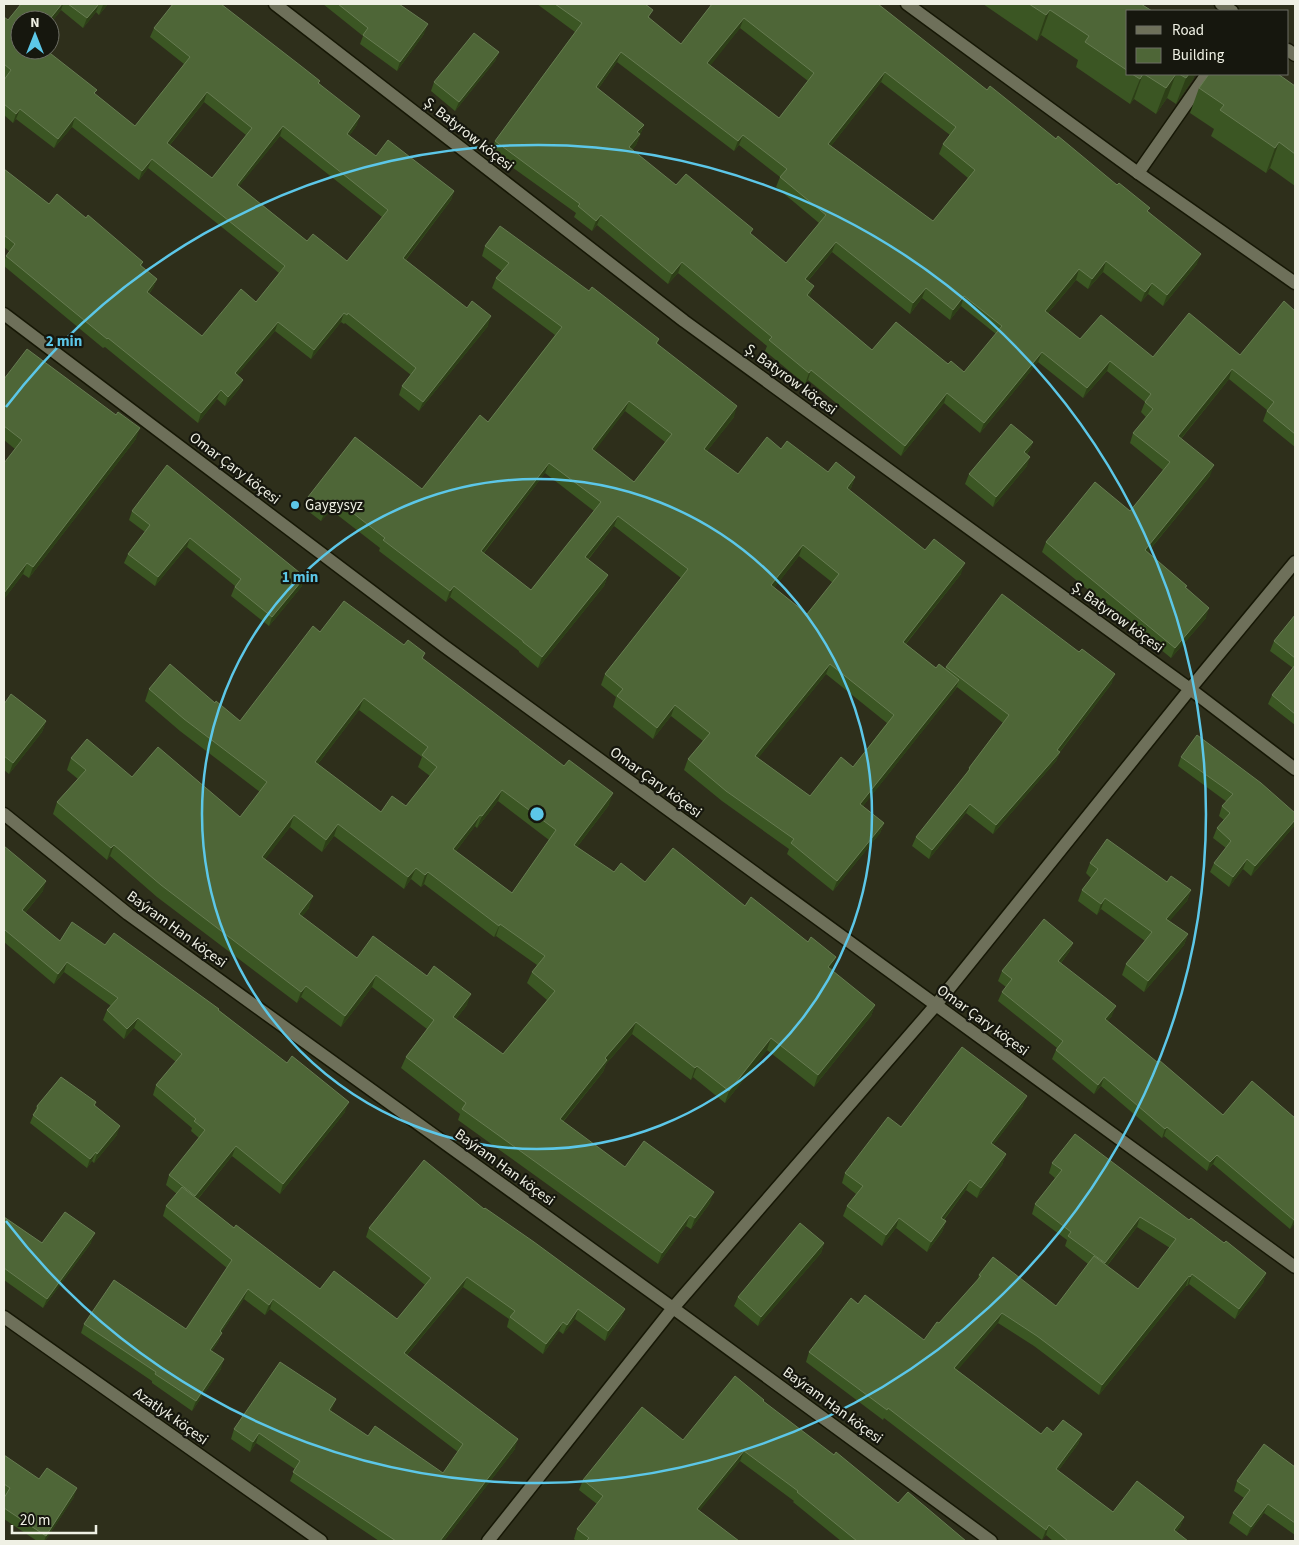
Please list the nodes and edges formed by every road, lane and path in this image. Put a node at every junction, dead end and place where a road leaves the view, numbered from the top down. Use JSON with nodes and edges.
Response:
{"nodes":[{"id":1,"x":275,"y":4,"type":"edge"},
{"id":2,"x":907,"y":4,"type":"edge"},
{"id":3,"x":1205,"y":75,"type":"edge"},
{"id":4,"x":1138,"y":173,"type":"junction"},
{"id":5,"x":1295,"y":283,"type":"edge"},
{"id":6,"x":4,"y":314,"type":"edge"},
{"id":7,"x":1295,"y":562,"type":"edge"},
{"id":8,"x":1190,"y":689,"type":"junction"},
{"id":9,"x":1295,"y":770,"type":"edge"},
{"id":10,"x":4,"y":814,"type":"edge"},
{"id":11,"x":935,"y":1006,"type":"junction"},
{"id":12,"x":1295,"y":1267,"type":"edge"},
{"id":13,"x":673,"y":1308,"type":"junction"},
{"id":14,"x":4,"y":1317,"type":"edge"},
{"id":15,"x":321,"y":1541,"type":"edge"},
{"id":16,"x":488,"y":1541,"type":"edge"},
{"id":17,"x":991,"y":1541,"type":"edge"}],
"edges":[{"from":1,"to":8,"type":"street","name":"Ş. Batyrow köçesi"},
{"from":2,"to":4,"type":"street"},
{"from":3,"to":4,"type":"street"},
{"from":4,"to":5,"type":"street"},
{"from":6,"to":11,"type":"street","name":"Omar Çary köçesi"},
{"from":7,"to":8,"type":"street"},
{"from":8,"to":9,"type":"street","name":"Ş. Batyrow köçesi"},
{"from":8,"to":11,"type":"street"},
{"from":10,"to":13,"type":"street","name":"Baýram Han köçesi"},
{"from":11,"to":12,"type":"street","name":"Omar Çary köçesi"},
{"from":11,"to":13,"type":"street"},
{"from":13,"to":16,"type":"street"},
{"from":13,"to":17,"type":"street","name":"Baýram Han köçesi"},
{"from":14,"to":15,"type":"street","name":"Azatlyk köçesi"}]}
